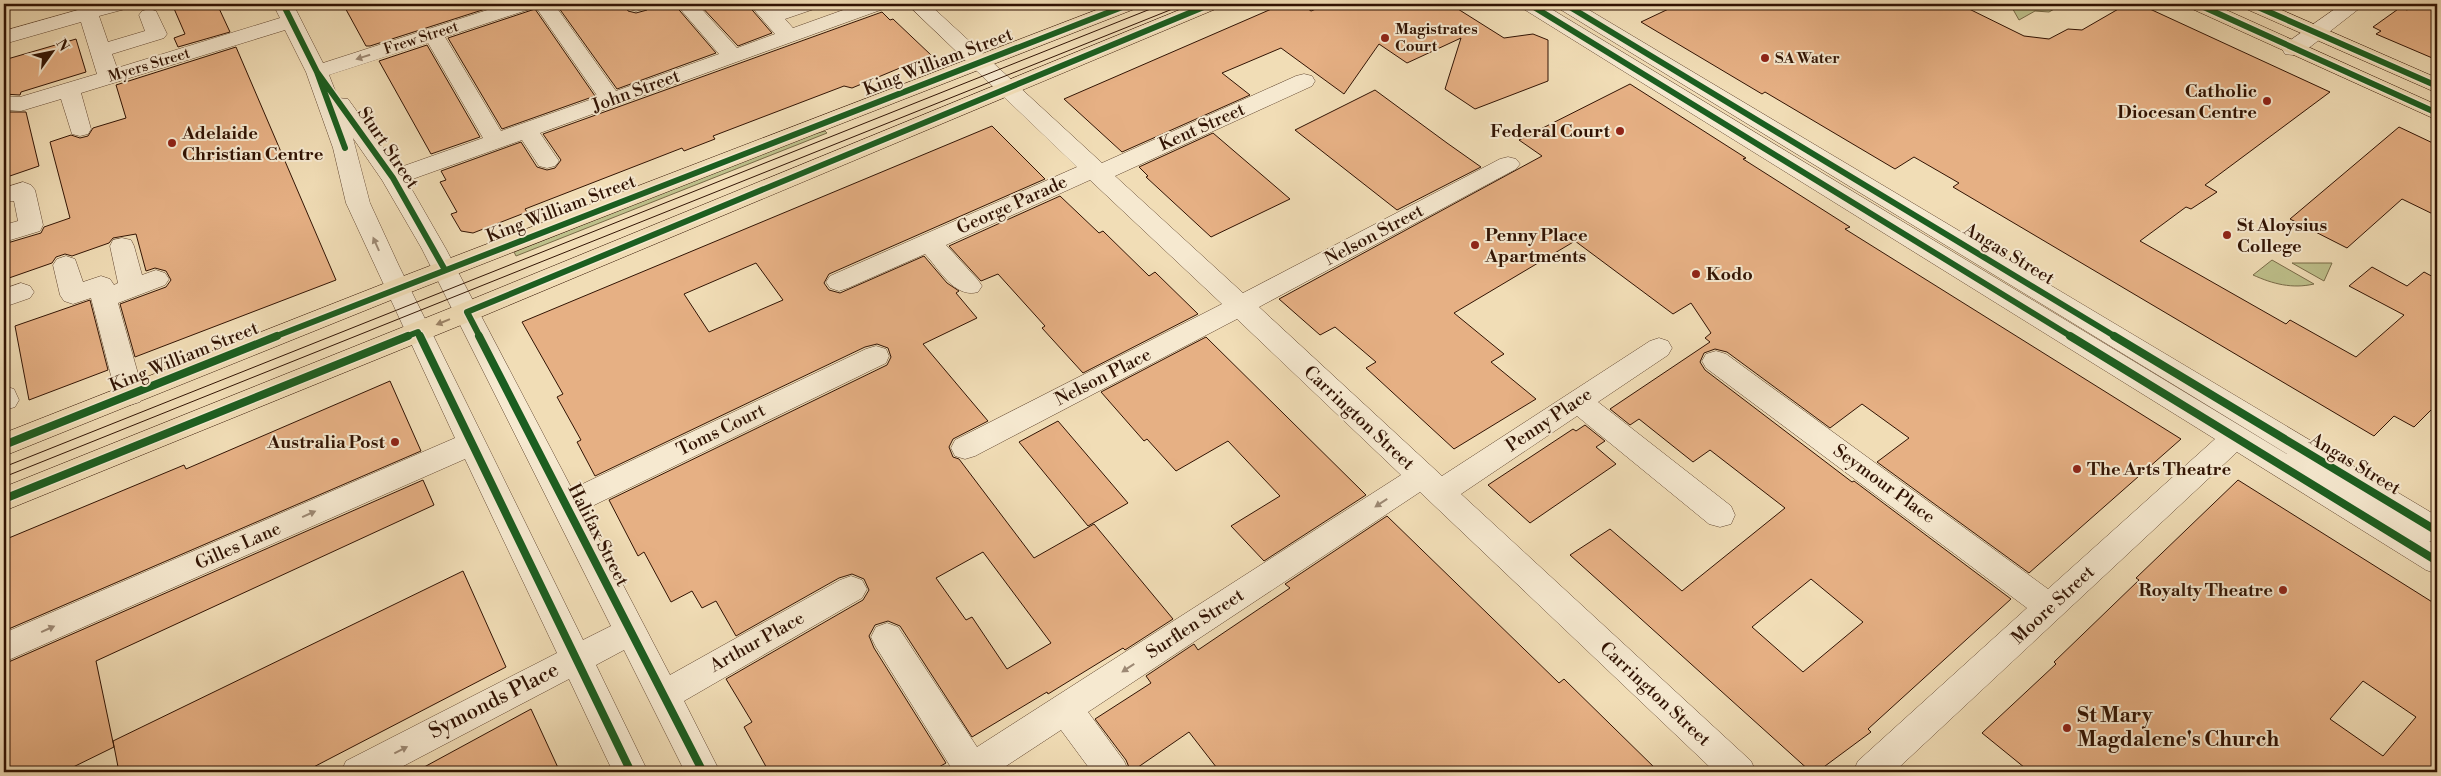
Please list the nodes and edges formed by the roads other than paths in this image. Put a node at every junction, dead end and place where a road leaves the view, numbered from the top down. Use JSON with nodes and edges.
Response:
{"nodes":[{"id":1,"x":122,"y":4,"type":"edge"},
{"id":2,"x":526,"y":4,"type":"edge"},
{"id":3,"x":544,"y":4,"type":"edge"},
{"id":4,"x":686,"y":4,"type":"edge"},
{"id":5,"x":810,"y":4,"type":"edge"},
{"id":6,"x":815,"y":4,"type":"edge"},
{"id":7,"x":879,"y":4,"type":"edge"},
{"id":8,"x":917,"y":4,"type":"edge"},
{"id":9,"x":1130,"y":4,"type":"edge"},
{"id":10,"x":1211,"y":4,"type":"edge"},
{"id":11,"x":2197,"y":4,"type":"edge"},
{"id":12,"x":2250,"y":4,"type":"edge"},
{"id":13,"x":2355,"y":4,"type":"edge"},
{"id":14,"x":1557,"y":7,"type":"edge"},
{"id":15,"x":765,"y":10,"type":"edge"},
{"id":16,"x":287,"y":12,"type":"edge"},
{"id":17,"x":88,"y":13,"type":"junction"},
{"id":18,"x":149,"y":15,"type":"dead end"},
{"id":19,"x":831,"y":21,"type":"junction"},
{"id":20,"x":2316,"y":33,"type":"junction"},
{"id":21,"x":433,"y":34,"type":"junction"},
{"id":22,"x":789,"y":36,"type":"junction"},
{"id":23,"x":4,"y":38,"type":"edge"},
{"id":24,"x":2293,"y":48,"type":"junction"},
{"id":25,"x":101,"y":51,"type":"junction"},
{"id":26,"x":733,"y":56,"type":"junction"},
{"id":27,"x":980,"y":63,"type":"junction"},
{"id":28,"x":317,"y":72,"type":"junction"},
{"id":29,"x":109,"y":77,"type":"junction"},
{"id":30,"x":1304,"y":81,"type":"dead end"},
{"id":31,"x":2437,"y":86,"type":"edge"},
{"id":32,"x":1007,"y":88,"type":"junction"},
{"id":33,"x":69,"y":89,"type":"junction"},
{"id":34,"x":611,"y":100,"type":"junction"},
{"id":35,"x":5,"y":102,"type":"edge"},
{"id":36,"x":2437,"y":114,"type":"edge"},
{"id":37,"x":80,"y":129,"type":"dead end"},
{"id":38,"x":527,"y":130,"type":"junction"},
{"id":39,"x":496,"y":141,"type":"junction"},
{"id":40,"x":547,"y":161,"type":"dead end"},
{"id":41,"x":1508,"y":164,"type":"dead end"},
{"id":42,"x":1096,"y":172,"type":"junction"},
{"id":43,"x":392,"y":178,"type":"junction"},
{"id":44,"x":8,"y":195,"type":"dead end"},
{"id":45,"x":4,"y":234,"type":"edge"},
{"id":46,"x":929,"y":242,"type":"junction"},
{"id":47,"x":122,"y":246,"type":"dead end"},
{"id":48,"x":66,"y":265,"type":"dead end"},
{"id":49,"x":445,"y":270,"type":"junction"},
{"id":50,"x":156,"y":279,"type":"dead end"},
{"id":51,"x":839,"y":282,"type":"dead end"},
{"id":52,"x":969,"y":286,"type":"dead end"},
{"id":53,"x":132,"y":288,"type":"junction"},
{"id":54,"x":397,"y":288,"type":"junction"},
{"id":55,"x":104,"y":298,"type":"junction"},
{"id":56,"x":1240,"y":306,"type":"junction"},
{"id":57,"x":467,"y":312,"type":"junction"},
{"id":58,"x":418,"y":332,"type":"junction"},
{"id":59,"x":1659,"y":348,"type":"dead end"},
{"id":60,"x":876,"y":356,"type":"dead end"},
{"id":61,"x":1716,"y":361,"type":"dead end"},
{"id":62,"x":130,"y":394,"type":"junction"},
{"id":63,"x":1577,"y":401,"type":"junction"},
{"id":64,"x":2235,"y":437,"type":"junction"},
{"id":65,"x":472,"y":443,"type":"junction"},
{"id":66,"x":4,"y":445,"type":"edge"},
{"id":67,"x":966,"y":448,"type":"dead end"},
{"id":68,"x":1431,"y":484,"type":"junction"},
{"id":69,"x":4,"y":498,"type":"edge"},
{"id":70,"x":566,"y":505,"type":"junction"},
{"id":71,"x":1720,"y":515,"type":"dead end"},
{"id":72,"x":2425,"y":525,"type":"edge"},
{"id":73,"x":2437,"y":561,"type":"edge"},
{"id":74,"x":851,"y":589,"type":"dead end"},
{"id":75,"x":2051,"y":608,"type":"junction"},
{"id":76,"x":630,"y":631,"type":"junction"},
{"id":77,"x":888,"y":637,"type":"dead end"},
{"id":78,"x":4,"y":648,"type":"edge"},
{"id":79,"x":576,"y":659,"type":"junction"},
{"id":80,"x":663,"y":696,"type":"junction"},
{"id":81,"x":1066,"y":709,"type":"junction"},
{"id":82,"x":970,"y":771,"type":"edge"},
{"id":83,"x":358,"y":772,"type":"edge"},
{"id":84,"x":631,"y":772,"type":"edge"},
{"id":85,"x":703,"y":772,"type":"edge"},
{"id":86,"x":1112,"y":772,"type":"edge"},
{"id":87,"x":1739,"y":772,"type":"edge"},
{"id":88,"x":1870,"y":772,"type":"edge"}],
"edges":[{"from":1,"to":17,"type":"street"},
{"from":2,"to":21,"type":"street","name":"Frew Street"},
{"from":3,"to":34,"type":"street"},
{"from":4,"to":26,"type":"street"},
{"from":5,"to":15,"type":"street"},
{"from":6,"to":19,"type":"street"},
{"from":7,"to":19,"type":"street","name":"John Street"},
{"from":8,"to":27,"type":"street","name":"Carrington Street"},
{"from":9,"to":27,"type":"main road","name":"King William Street"},
{"from":10,"to":32,"type":"main road"},
{"from":11,"to":24,"type":"main road"},
{"from":12,"to":20,"type":"main road"},
{"from":13,"to":20,"type":"street"},
{"from":14,"to":64,"type":"street","name":"Angas Street"},
{"from":14,"to":72,"type":"street","name":"Angas Street"},
{"from":15,"to":22,"type":"street"},
{"from":16,"to":28,"type":"street","name":"Sturt Street"},
{"from":16,"to":29,"type":"street","name":"Myers Street"},
{"from":17,"to":23,"type":"street"},
{"from":17,"to":25,"type":"street"},
{"from":18,"to":25,"type":"street"},
{"from":19,"to":22,"type":"street","name":"John Street"},
{"from":20,"to":24,"type":"street"},
{"from":20,"to":31,"type":"main road"},
{"from":21,"to":28,"type":"street","name":"Frew Street","one_way":true},
{"from":21,"to":39,"type":"street"},
{"from":22,"to":26,"type":"street","name":"John Street"},
{"from":24,"to":36,"type":"main road"},
{"from":25,"to":29,"type":"street"},
{"from":26,"to":34,"type":"street","name":"John Street"},
{"from":27,"to":32,"type":"street","name":"Carrington Street"},
{"from":27,"to":49,"type":"main road","name":"King William Street"},
{"from":28,"to":43,"type":"street","name":"Sturt Street"},
{"from":54,"to":28,"type":"street","name":"Sturt Street","one_way":true},
{"from":29,"to":33,"type":"street","name":"Myers Street"},
{"from":30,"to":42,"type":"street","name":"Kent Street"},
{"from":32,"to":42,"type":"street","name":"Carrington Street"},
{"from":32,"to":57,"type":"main road"},
{"from":33,"to":35,"type":"street","name":"Myers Street"},
{"from":33,"to":37,"type":"street"},
{"from":34,"to":38,"type":"street","name":"John Street"},
{"from":38,"to":39,"type":"street","name":"John Street"},
{"from":38,"to":40,"type":"street"},
{"from":39,"to":43,"type":"street","name":"John Street"},
{"from":41,"to":56,"type":"street","name":"Nelson Street"},
{"from":42,"to":46,"type":"street","name":"George Parade"},
{"from":42,"to":56,"type":"street","name":"Carrington Street"},
{"from":43,"to":49,"type":"street","name":"Sturt Street"},
{"from":44,"to":45,"type":"street"},
{"from":46,"to":51,"type":"street","name":"George Parade"},
{"from":46,"to":52,"type":"street"},
{"from":47,"to":53,"type":"street"},
{"from":48,"to":55,"type":"street"},
{"from":49,"to":54,"type":"main road","name":"King William Street"},
{"from":49,"to":57,"type":"street","name":"Halifax Street"},
{"from":50,"to":53,"type":"street"},
{"from":53,"to":55,"type":"street"},
{"from":54,"to":58,"type":"street","name":"Sturt Street"},
{"from":54,"to":62,"type":"main road","name":"King William Street"},
{"from":55,"to":62,"type":"street"},
{"from":56,"to":67,"type":"street","name":"Nelson Place"},
{"from":56,"to":68,"type":"street","name":"Carrington Street"},
{"from":57,"to":58,"type":"main road","one_way":true},
{"from":57,"to":70,"type":"street","name":"Halifax Street"},
{"from":58,"to":65,"type":"street"},
{"from":58,"to":69,"type":"main road"},
{"from":59,"to":63,"type":"street","name":"Penny Place"},
{"from":60,"to":70,"type":"street","name":"Toms Court"},
{"from":61,"to":75,"type":"street","name":"Seymour Place"},
{"from":62,"to":66,"type":"main road","name":"King William Street"},
{"from":63,"to":68,"type":"street","name":"Penny Place"},
{"from":63,"to":71,"type":"street"},
{"from":64,"to":72,"type":"street","name":"Angas Street"},
{"from":64,"to":75,"type":"street","name":"Moore Street"},
{"from":78,"to":65,"type":"street","name":"Gilles Lane","one_way":true},
{"from":65,"to":79,"type":"street"},
{"from":68,"to":81,"type":"street","name":"Surflen Street","one_way":true},
{"from":68,"to":87,"type":"street","name":"Carrington Street"},
{"from":70,"to":76,"type":"street","name":"Halifax Street"},
{"from":72,"to":73,"type":"street","name":"Angas Street"},
{"from":74,"to":80,"type":"street","name":"Arthur Place"},
{"from":75,"to":88,"type":"street","name":"Moore Street"},
{"from":76,"to":79,"type":"street","name":"Symonds Place"},
{"from":76,"to":80,"type":"street","name":"Halifax Street"},
{"from":77,"to":82,"type":"street"},
{"from":83,"to":79,"type":"street","name":"Symonds Place","one_way":true},
{"from":79,"to":84,"type":"street"},
{"from":80,"to":85,"type":"street","name":"Halifax Street"},
{"from":81,"to":82,"type":"street","name":"Surflen Street"},
{"from":81,"to":86,"type":"street"}]}
